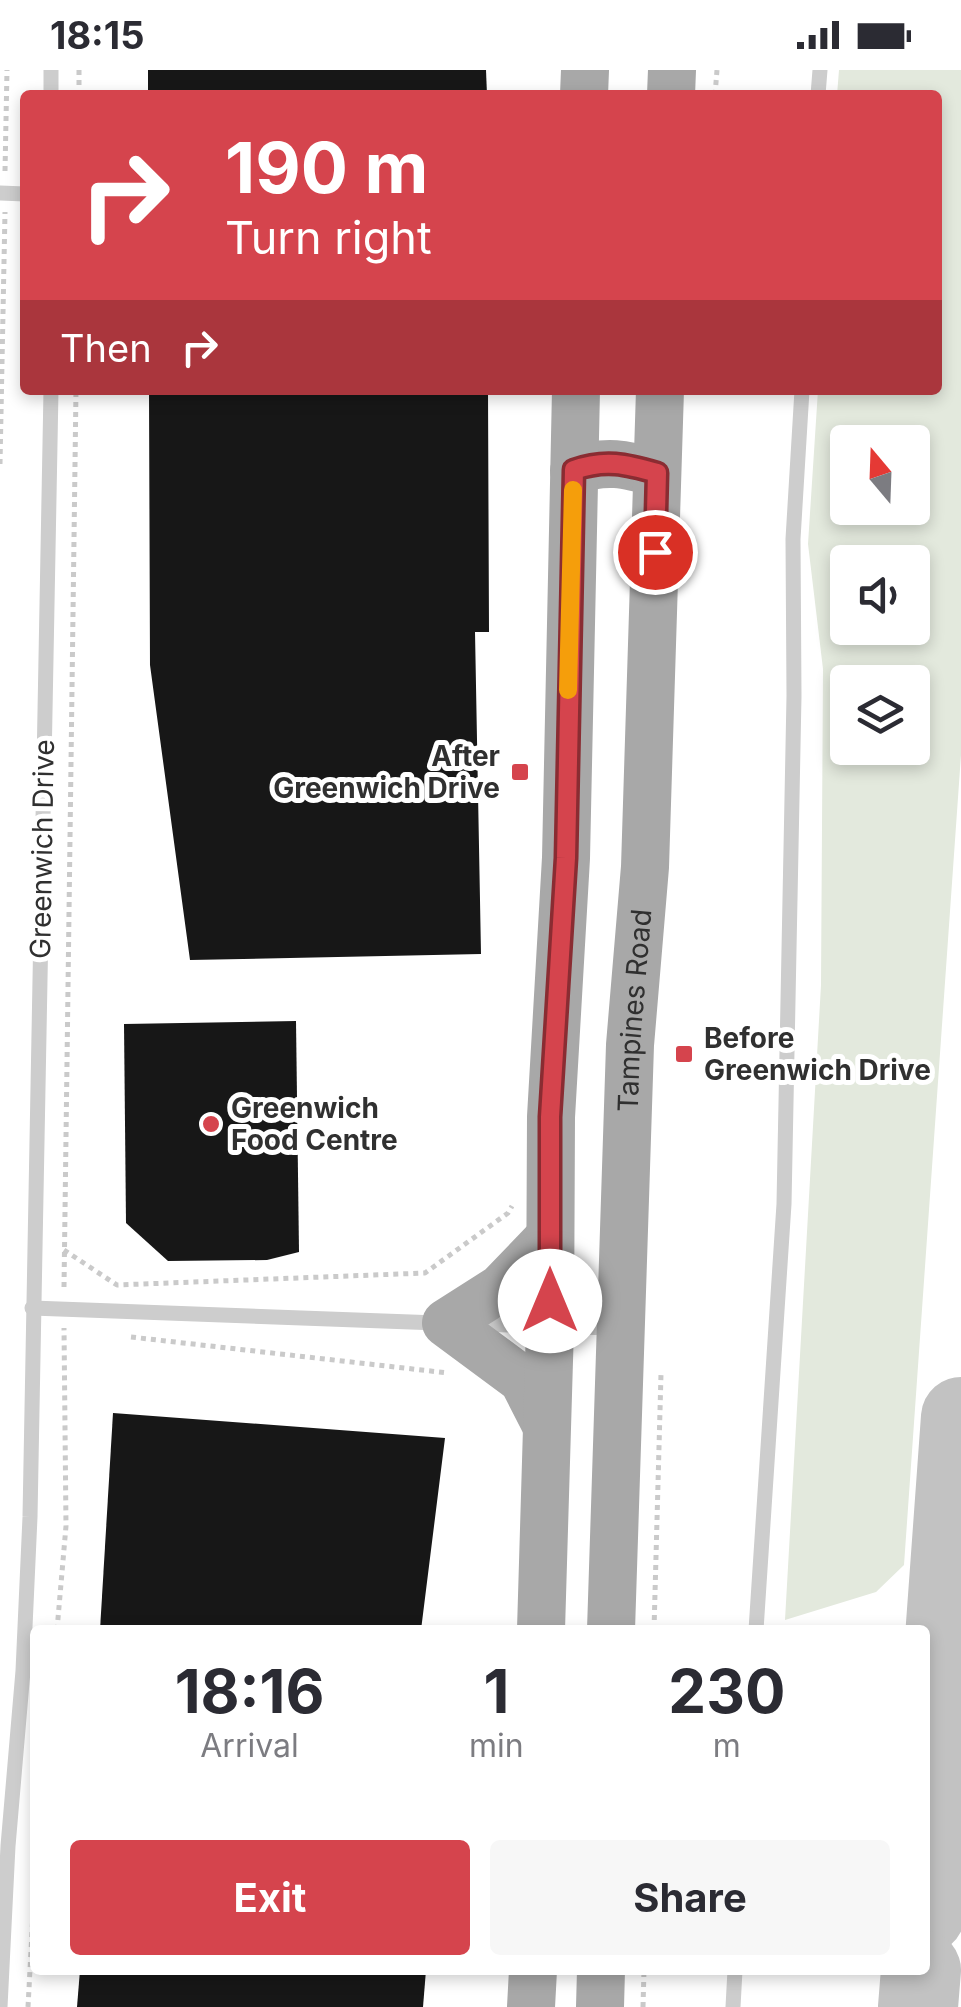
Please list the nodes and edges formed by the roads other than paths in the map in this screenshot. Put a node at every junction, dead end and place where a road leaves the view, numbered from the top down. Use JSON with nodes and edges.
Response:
{"nodes":[{"id":1,"x":52,"y":395,"type":"edge"},
{"id":2,"x":576,"y":395,"type":"edge"},
{"id":3,"x":660,"y":395,"type":"edge"},
{"id":4,"x":802,"y":395,"type":"edge"},
{"id":5,"x":574,"y":470,"type":"junction"},
{"id":6,"x":657,"y":473,"type":"junction"},
{"id":7,"x":550,"y":1238,"type":"junction"},
{"id":8,"x":32,"y":1308,"type":"junction"},
{"id":9,"x":446,"y":1324,"type":"junction"},
{"id":10,"x":550,"y":1327,"type":"junction"},
{"id":11,"x":622,"y":1328,"type":"junction"},
{"id":12,"x":546,"y":1424,"type":"junction"},
{"id":13,"x":542,"y":1625,"type":"edge"},
{"id":14,"x":612,"y":1625,"type":"edge"},
{"id":15,"x":756,"y":1625,"type":"edge"},
{"id":16,"x":533,"y":1975,"type":"edge"},
{"id":17,"x":601,"y":1975,"type":"edge"},
{"id":18,"x":735,"y":1975,"type":"edge"},
{"id":19,"x":0,"y":2007,"type":"edge"},
{"id":20,"x":531,"y":2007,"type":"edge"},
{"id":21,"x":600,"y":2007,"type":"edge"},
{"id":22,"x":733,"y":2007,"type":"edge"}],
"edges":[{"from":1,"to":8,"type":"lane","name":"Greenwich Drive"},
{"from":2,"to":5,"type":"main road"},
{"from":3,"to":6,"type":"main road","name":"Tampines Road"},
{"from":4,"to":15,"type":"lane"},
{"from":5,"to":6,"type":"main road"},
{"from":5,"to":7,"type":"main road"},
{"from":6,"to":11,"type":"main road","name":"Tampines Road"},
{"from":7,"to":9,"type":"main road"},
{"from":7,"to":10,"type":"main road"},
{"from":8,"to":9,"type":"lane"},
{"from":8,"to":19,"type":"lane","name":"Greenwich Drive"},
{"from":9,"to":10,"type":"lane"},
{"from":9,"to":12,"type":"main road"},
{"from":10,"to":11,"type":"lane"},
{"from":10,"to":12,"type":"main road"},
{"from":11,"to":14,"type":"main road","name":"Tampines Road"},
{"from":12,"to":13,"type":"main road"},
{"from":16,"to":20,"type":"main road"},
{"from":17,"to":21,"type":"main road"},
{"from":18,"to":22,"type":"lane"}]}
